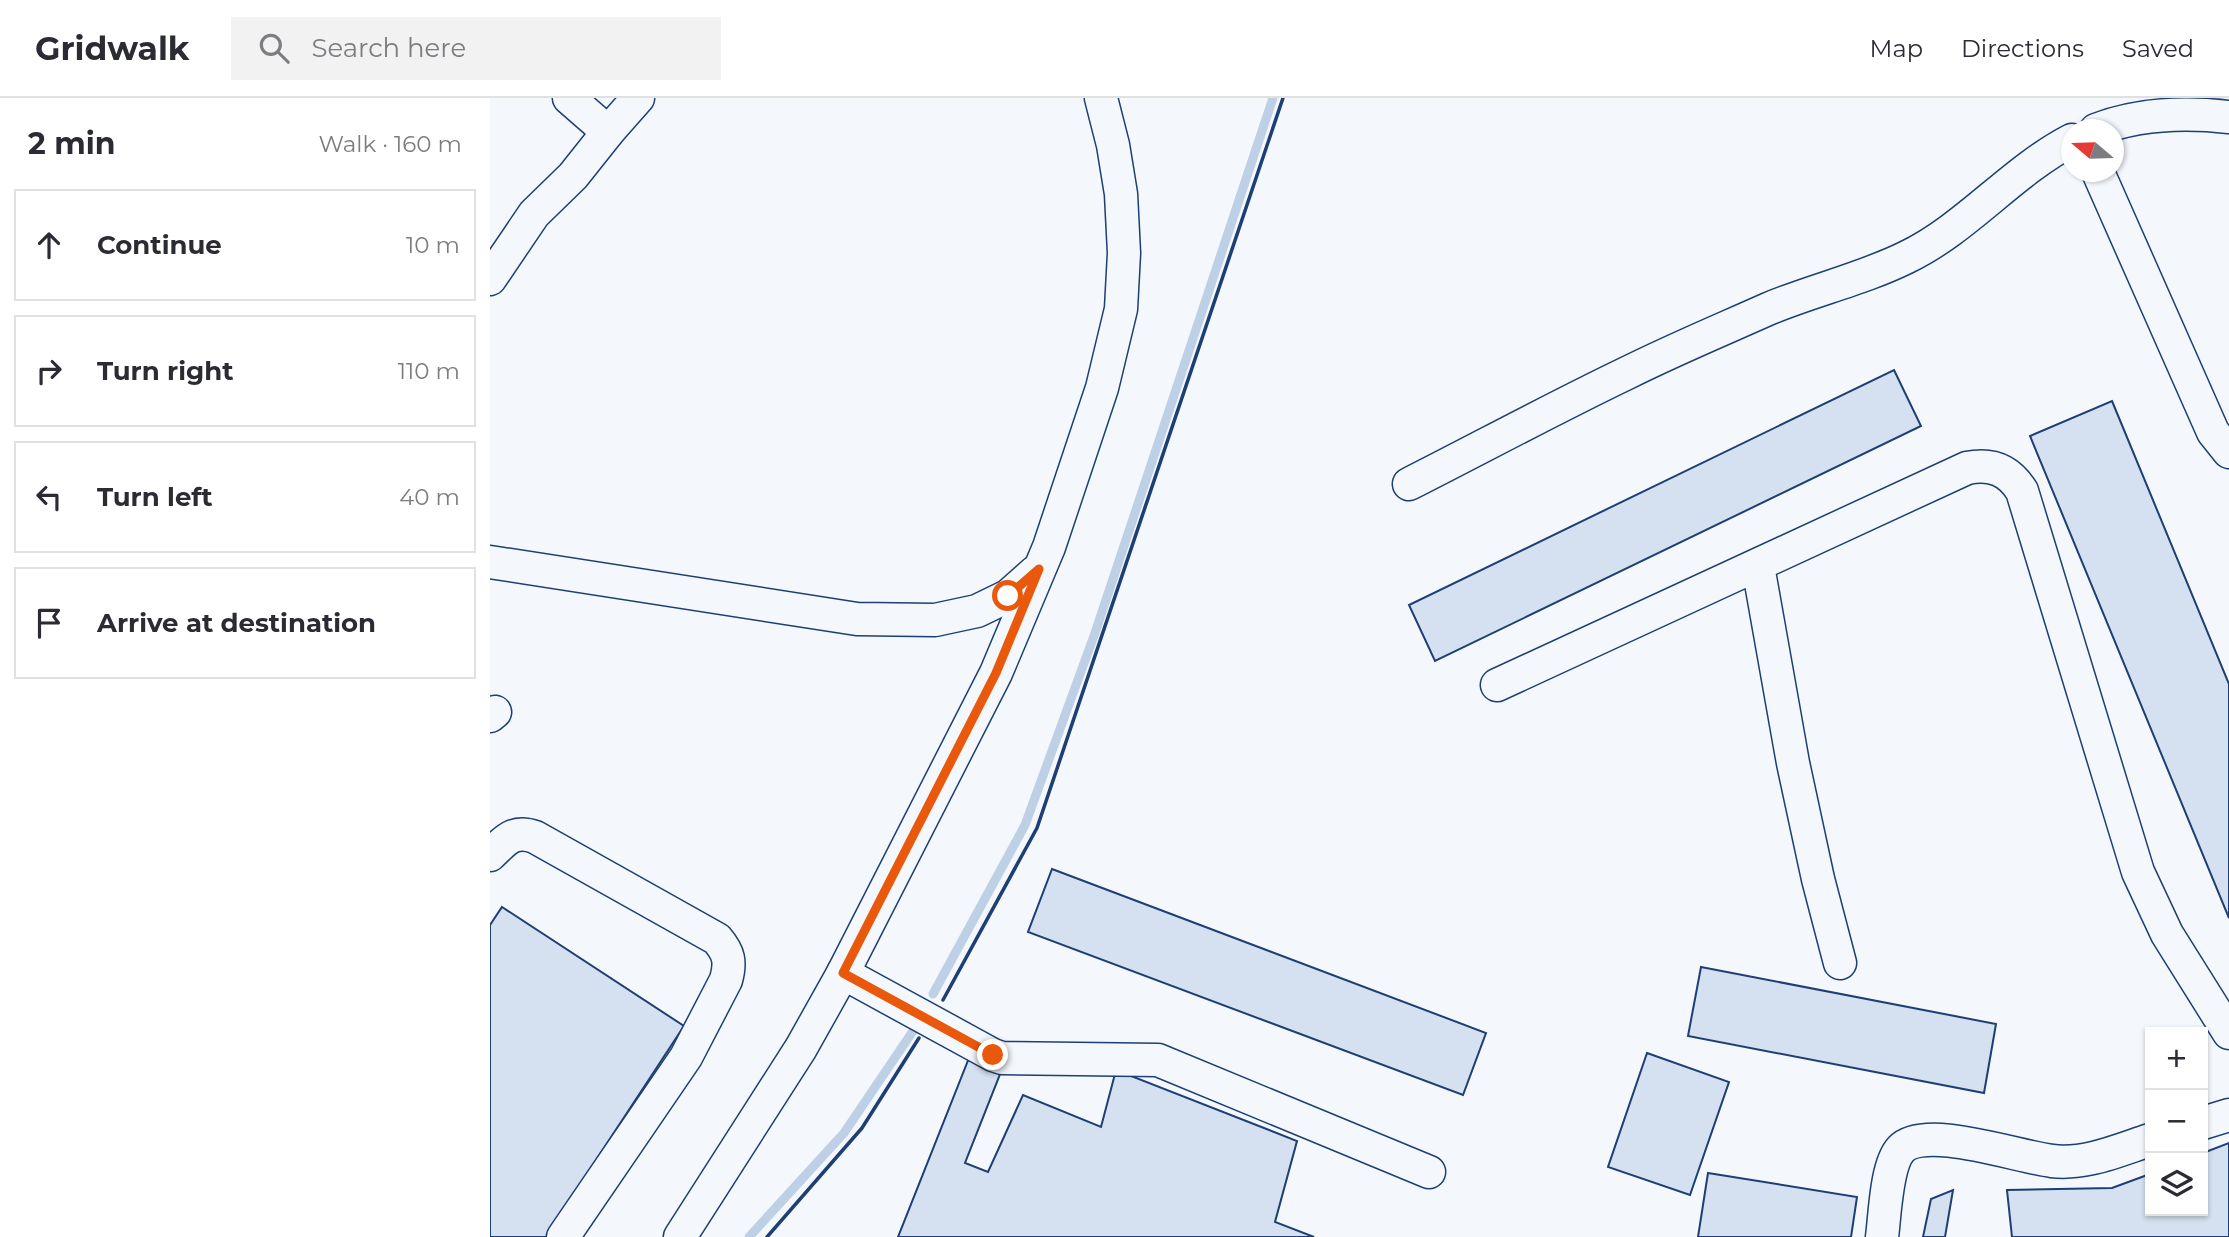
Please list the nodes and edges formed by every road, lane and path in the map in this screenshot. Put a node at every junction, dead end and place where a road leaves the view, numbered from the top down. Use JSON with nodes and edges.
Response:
{"nodes":[{"id":1,"x":569,"y":98,"type":"edge"},
{"id":2,"x":638,"y":98,"type":"edge"},
{"id":3,"x":1101,"y":98,"type":"edge"},
{"id":4,"x":2229,"y":117,"type":"edge"},
{"id":5,"x":2124,"y":121,"type":"edge"},
{"id":6,"x":608,"y":132,"type":"junction"},
{"id":7,"x":2061,"y":145,"type":"edge"},
{"id":8,"x":2102,"y":182,"type":"edge"},
{"id":9,"x":490,"y":279,"type":"edge"},
{"id":10,"x":2229,"y":452,"type":"edge"},
{"id":11,"x":1409,"y":484,"type":"dead end"},
{"id":12,"x":490,"y":562,"type":"edge"},
{"id":13,"x":1758,"y":566,"type":"junction"},
{"id":14,"x":1039,"y":569,"type":"junction"},
{"id":15,"x":1497,"y":685,"type":"dead end"},
{"id":16,"x":490,"y":855,"type":"edge"},
{"id":17,"x":1840,"y":964,"type":"dead end"},
{"id":18,"x":843,"y":973,"type":"junction"},
{"id":19,"x":2229,"y":1033,"type":"edge"},
{"id":20,"x":2229,"y":1115,"type":"edge"},
{"id":21,"x":2208,"y":1121,"type":"edge"},
{"id":22,"x":2145,"y":1142,"type":"edge"},
{"id":23,"x":1429,"y":1172,"type":"dead end"},
{"id":24,"x":563,"y":1237,"type":"edge"},
{"id":25,"x":680,"y":1237,"type":"edge"},
{"id":26,"x":1882,"y":1237,"type":"edge"}],
"edges":[{"from":1,"to":6,"type":"street"},
{"from":2,"to":6,"type":"street"},
{"from":3,"to":14,"type":"street"},
{"from":4,"to":5,"type":"street"},
{"from":6,"to":9,"type":"street"},
{"from":7,"to":11,"type":"street"},
{"from":8,"to":10,"type":"street"},
{"from":12,"to":14,"type":"street"},
{"from":13,"to":15,"type":"street"},
{"from":13,"to":17,"type":"street"},
{"from":13,"to":19,"type":"street"},
{"from":14,"to":18,"type":"street"},
{"from":16,"to":24,"type":"street"},
{"from":18,"to":23,"type":"street"},
{"from":18,"to":25,"type":"street"},
{"from":20,"to":21,"type":"street"},
{"from":22,"to":26,"type":"street"}]}
